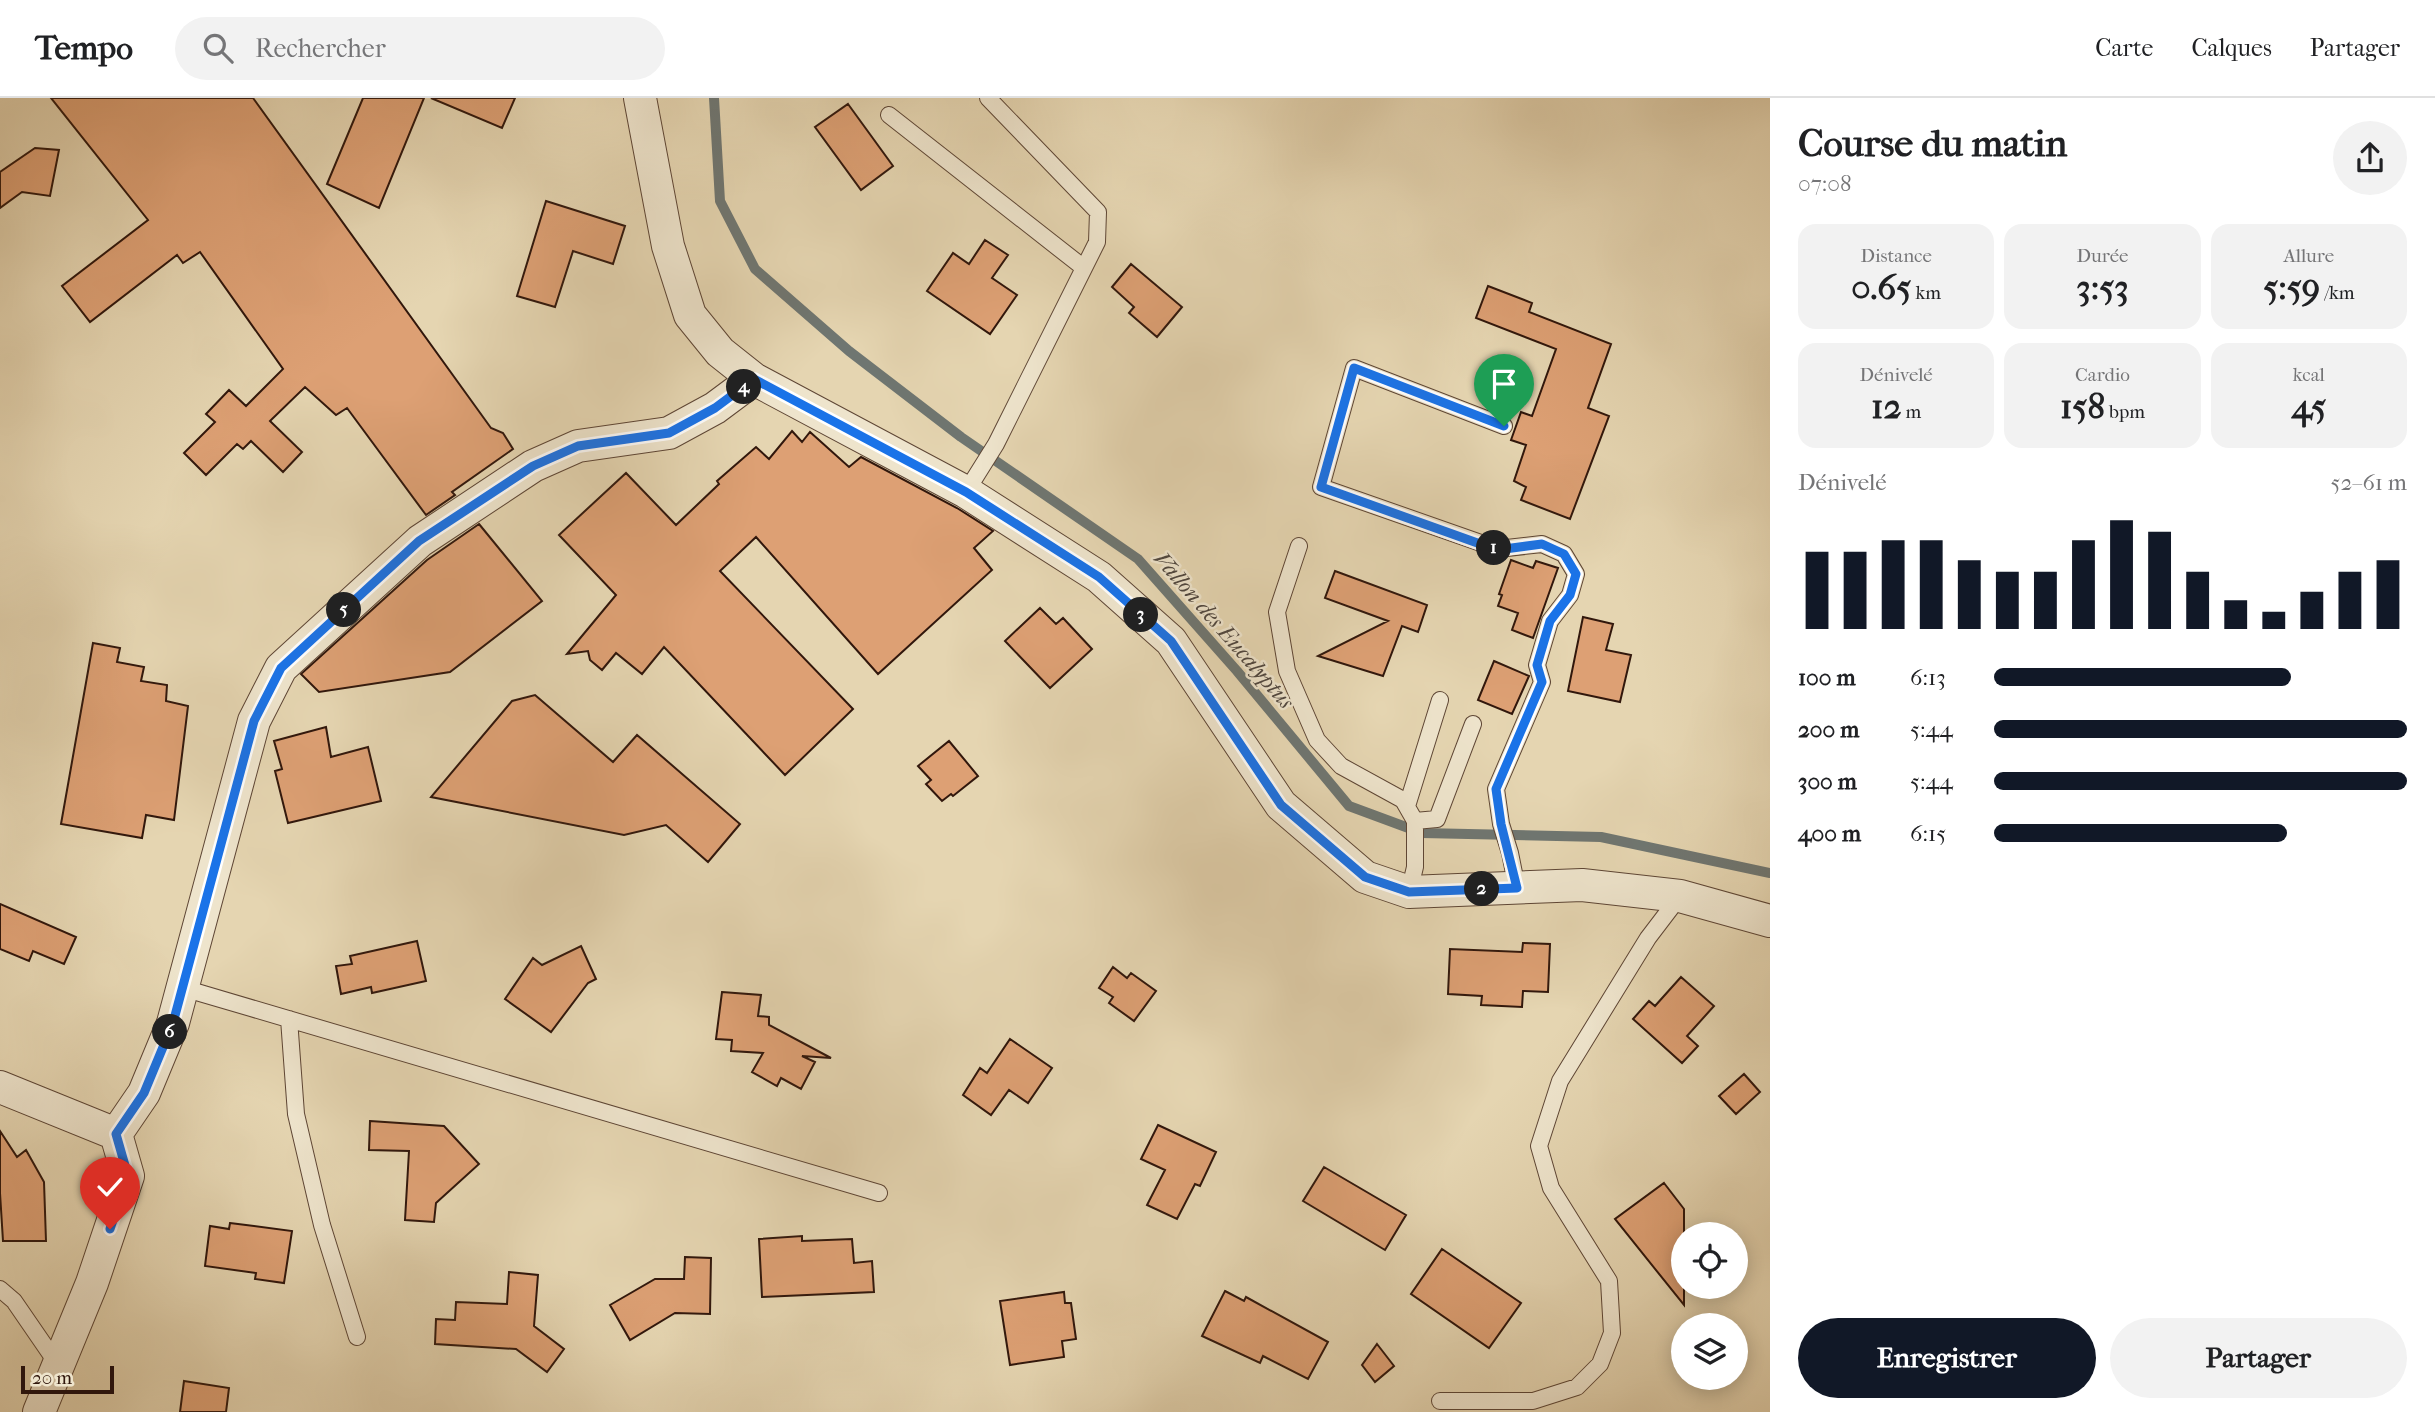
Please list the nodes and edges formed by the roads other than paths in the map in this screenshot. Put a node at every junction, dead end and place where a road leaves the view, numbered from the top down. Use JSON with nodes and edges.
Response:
{"nodes":[{"id":1,"x":640,"y":98,"type":"edge"},
{"id":2,"x":988,"y":98,"type":"edge"},
{"id":3,"x":889,"y":115,"type":"dead end"},
{"id":4,"x":1084,"y":268,"type":"junction"},
{"id":5,"x":754,"y":379,"type":"junction"},
{"id":6,"x":1504,"y":426,"type":"dead end"},
{"id":7,"x":974,"y":479,"type":"junction"},
{"id":8,"x":1299,"y":546,"type":"dead end"},
{"id":9,"x":1440,"y":700,"type":"dead end"},
{"id":10,"x":1473,"y":724,"type":"dead end"},
{"id":11,"x":1407,"y":806,"type":"junction"},
{"id":12,"x":1415,"y":821,"type":"junction"},
{"id":13,"x":1517,"y":888,"type":"junction"},
{"id":14,"x":1409,"y":892,"type":"junction"},
{"id":15,"x":1680,"y":897,"type":"junction"},
{"id":16,"x":1770,"y":921,"type":"edge"},
{"id":17,"x":183,"y":988,"type":"junction"},
{"id":18,"x":289,"y":1019,"type":"junction"},
{"id":19,"x":0,"y":1087,"type":"edge"},
{"id":20,"x":116,"y":1134,"type":"junction"},
{"id":21,"x":879,"y":1193,"type":"dead end"},
{"id":22,"x":0,"y":1289,"type":"edge"},
{"id":23,"x":356,"y":1337,"type":"dead end"},
{"id":24,"x":58,"y":1365,"type":"junction"},
{"id":25,"x":1440,"y":1401,"type":"dead end"},
{"id":26,"x":39,"y":1412,"type":"edge"}],
"edges":[{"from":1,"to":5,"type":"street"},
{"from":2,"to":4,"type":"lane"},
{"from":3,"to":4,"type":"lane"},
{"from":4,"to":7,"type":"lane"},
{"from":5,"to":7,"type":"street"},
{"from":5,"to":17,"type":"street"},
{"from":6,"to":13,"type":"lane"},
{"from":7,"to":14,"type":"street"},
{"from":8,"to":11,"type":"lane"},
{"from":9,"to":11,"type":"lane"},
{"from":10,"to":12,"type":"lane"},
{"from":11,"to":12,"type":"lane"},
{"from":12,"to":14,"type":"lane"},
{"from":13,"to":14,"type":"street"},
{"from":13,"to":15,"type":"street"},
{"from":15,"to":16,"type":"street"},
{"from":15,"to":25,"type":"lane"},
{"from":17,"to":18,"type":"lane"},
{"from":17,"to":20,"type":"street"},
{"from":18,"to":21,"type":"lane"},
{"from":18,"to":23,"type":"lane"},
{"from":19,"to":20,"type":"street"},
{"from":20,"to":24,"type":"street"},
{"from":22,"to":24,"type":"lane"},
{"from":24,"to":26,"type":"street"}]}
